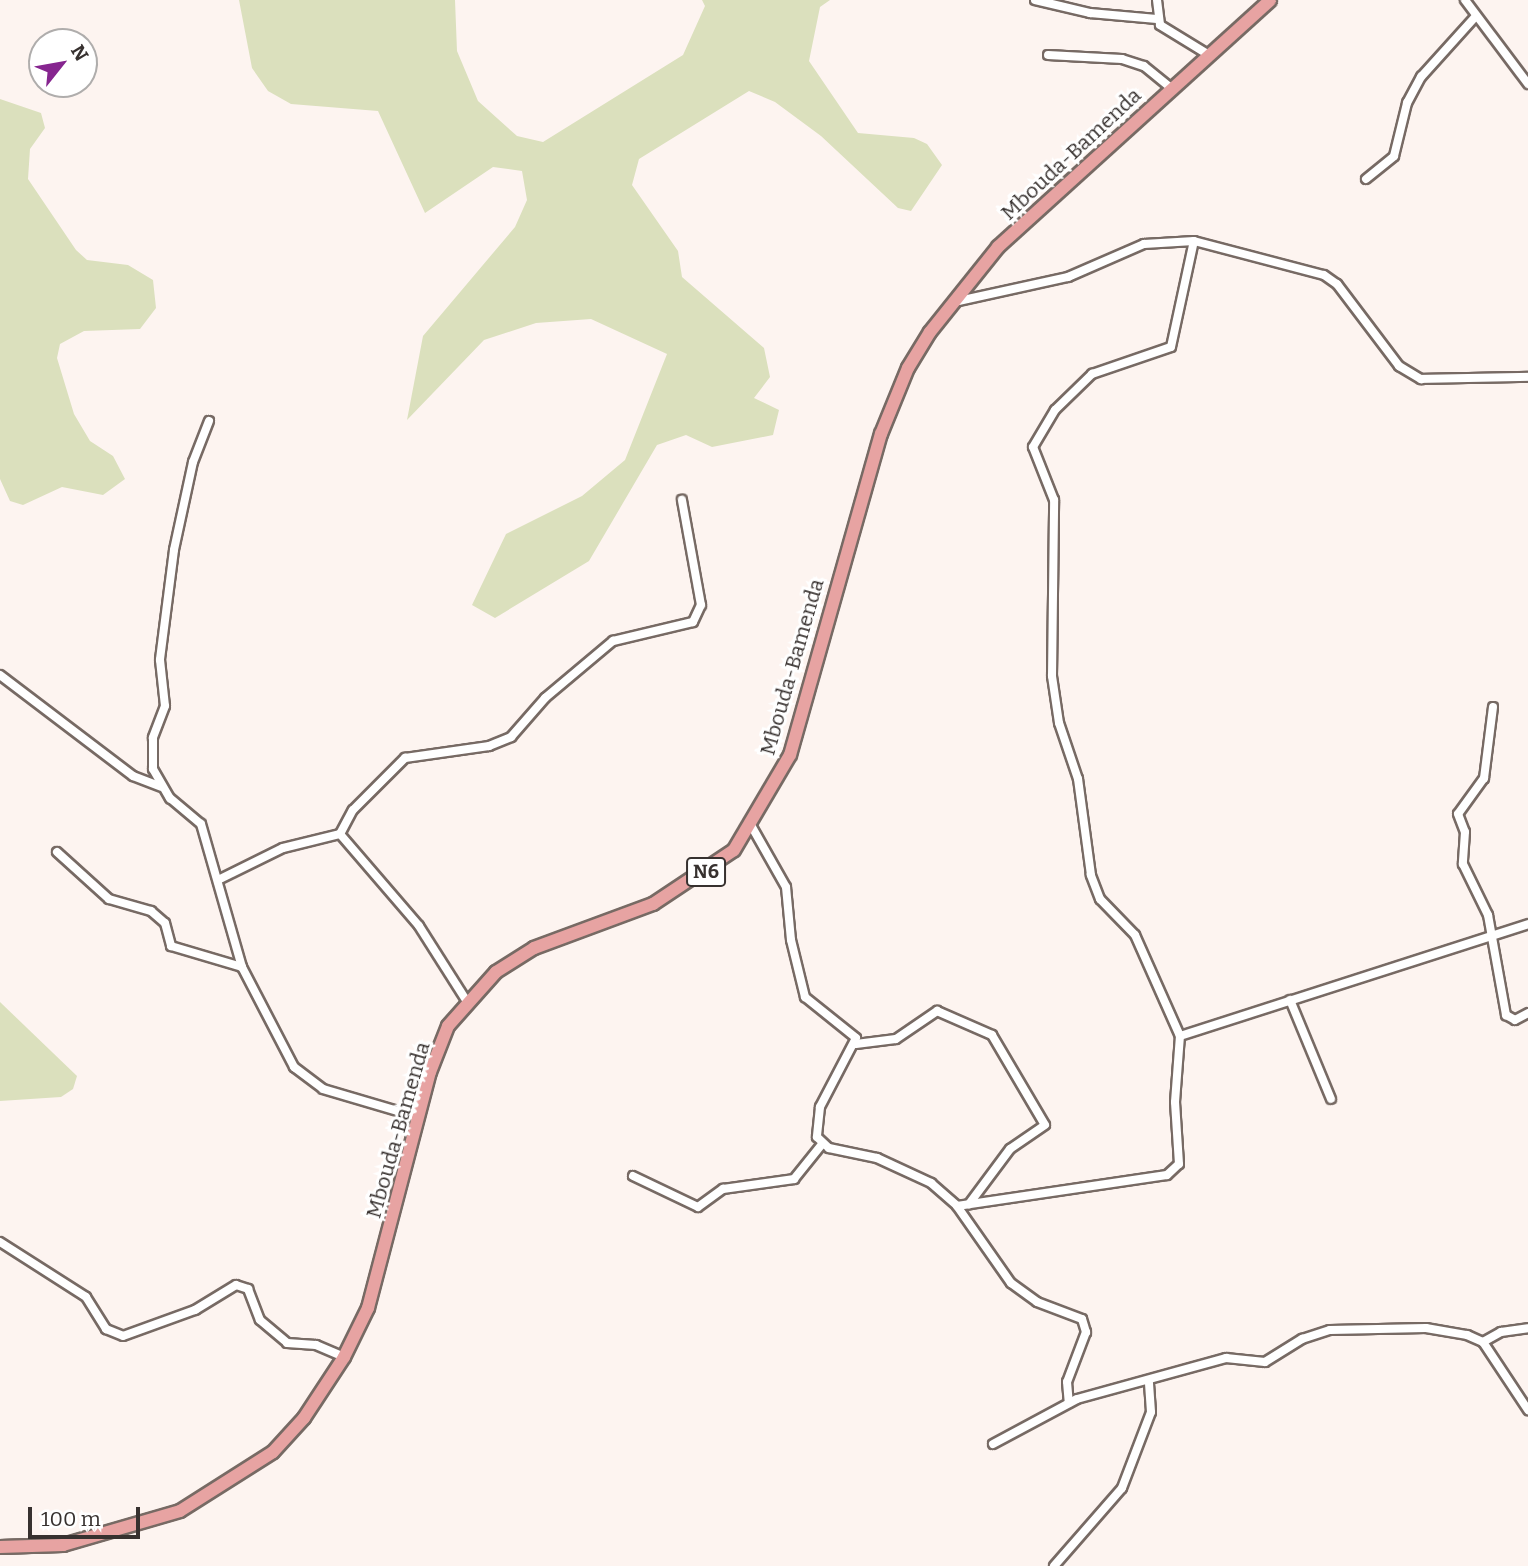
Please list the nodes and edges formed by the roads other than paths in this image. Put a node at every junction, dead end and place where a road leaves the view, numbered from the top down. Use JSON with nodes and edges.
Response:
{"nodes":[{"id":1,"x":1035,"y":0,"type":"edge"},
{"id":2,"x":1157,"y":0,"type":"edge"},
{"id":3,"x":1270,"y":0,"type":"edge"},
{"id":4,"x":1465,"y":0,"type":"edge"},
{"id":5,"x":1476,"y":16,"type":"junction"},
{"id":6,"x":1157,"y":19,"type":"junction"},
{"id":7,"x":1048,"y":55,"type":"dead end"},
{"id":8,"x":1209,"y":55,"type":"junction"},
{"id":9,"x":1528,"y":84,"type":"edge"},
{"id":10,"x":1171,"y":88,"type":"junction"},
{"id":11,"x":1366,"y":179,"type":"dead end"},
{"id":12,"x":1194,"y":241,"type":"junction"},
{"id":13,"x":950,"y":303,"type":"junction"},
{"id":14,"x":1528,"y":377,"type":"edge"},
{"id":15,"x":209,"y":421,"type":"dead end"},
{"id":16,"x":682,"y":500,"type":"dead end"},
{"id":17,"x":0,"y":675,"type":"edge"},
{"id":18,"x":1493,"y":707,"type":"dead end"},
{"id":19,"x":161,"y":787,"type":"junction"},
{"id":20,"x":752,"y":827,"type":"junction"},
{"id":21,"x":340,"y":834,"type":"junction"},
{"id":22,"x":57,"y":852,"type":"dead end"},
{"id":23,"x":218,"y":880,"type":"junction"},
{"id":24,"x":1528,"y":924,"type":"edge"},
{"id":25,"x":1491,"y":936,"type":"junction"},
{"id":26,"x":242,"y":967,"type":"junction"},
{"id":27,"x":466,"y":1000,"type":"junction"},
{"id":28,"x":1290,"y":1000,"type":"junction"},
{"id":29,"x":1528,"y":1013,"type":"edge"},
{"id":30,"x":1180,"y":1036,"type":"junction"},
{"id":31,"x":856,"y":1044,"type":"junction"},
{"id":32,"x":1331,"y":1099,"type":"dead end"},
{"id":33,"x":418,"y":1117,"type":"junction"},
{"id":34,"x":822,"y":1144,"type":"junction"},
{"id":35,"x":633,"y":1176,"type":"dead end"},
{"id":36,"x":969,"y":1204,"type":"junction"},
{"id":37,"x":957,"y":1206,"type":"junction"},
{"id":38,"x":0,"y":1242,"type":"edge"},
{"id":39,"x":1528,"y":1328,"type":"edge"},
{"id":40,"x":1483,"y":1342,"type":"junction"},
{"id":41,"x":344,"y":1357,"type":"junction"},
{"id":42,"x":1149,"y":1381,"type":"junction"},
{"id":43,"x":1069,"y":1403,"type":"junction"},
{"id":44,"x":1528,"y":1410,"type":"edge"},
{"id":45,"x":993,"y":1444,"type":"dead end"},
{"id":46,"x":0,"y":1547,"type":"edge"},
{"id":47,"x":1054,"y":1566,"type":"edge"}],
"edges":[{"from":1,"to":6,"type":"street"},
{"from":2,"to":6,"type":"street"},
{"from":3,"to":8,"type":"highway","name":"Mbouda-Bamenda","number":"N6"},
{"from":4,"to":5,"type":"street"},
{"from":5,"to":9,"type":"street"},
{"from":5,"to":11,"type":"street"},
{"from":6,"to":8,"type":"street"},
{"from":7,"to":10,"type":"street"},
{"from":8,"to":10,"type":"highway","name":"Mbouda-Bamenda","number":"N6"},
{"from":10,"to":13,"type":"highway","name":"Mbouda-Bamenda","number":"N6"},
{"from":12,"to":13,"type":"street"},
{"from":12,"to":14,"type":"street"},
{"from":12,"to":30,"type":"street"},
{"from":13,"to":20,"type":"highway","name":"Mbouda-Bamenda","number":"N6"},
{"from":15,"to":19,"type":"street"},
{"from":16,"to":21,"type":"street"},
{"from":17,"to":19,"type":"street"},
{"from":18,"to":25,"type":"street"},
{"from":19,"to":23,"type":"street"},
{"from":20,"to":27,"type":"highway","name":"Mbouda-Bamenda","number":"N6"},
{"from":20,"to":31,"type":"street"},
{"from":21,"to":23,"type":"street"},
{"from":21,"to":27,"type":"street"},
{"from":22,"to":26,"type":"street"},
{"from":23,"to":26,"type":"street"},
{"from":24,"to":25,"type":"street"},
{"from":25,"to":28,"type":"street"},
{"from":25,"to":29,"type":"street"},
{"from":26,"to":33,"type":"street"},
{"from":27,"to":33,"type":"highway","name":"Mbouda-Bamenda","number":"N6"},
{"from":28,"to":30,"type":"street"},
{"from":28,"to":32,"type":"street"},
{"from":30,"to":36,"type":"street"},
{"from":31,"to":34,"type":"street"},
{"from":31,"to":36,"type":"street"},
{"from":33,"to":41,"type":"highway","name":"Mbouda-Bamenda","number":"N6"},
{"from":34,"to":35,"type":"street"},
{"from":34,"to":37,"type":"street"},
{"from":36,"to":37,"type":"street"},
{"from":37,"to":43,"type":"street"},
{"from":38,"to":41,"type":"street"},
{"from":39,"to":40,"type":"street"},
{"from":40,"to":42,"type":"street"},
{"from":40,"to":44,"type":"street"},
{"from":41,"to":46,"type":"highway","name":"Mbouda-Bamenda","number":"N6"},
{"from":42,"to":43,"type":"street"},
{"from":42,"to":47,"type":"street"},
{"from":43,"to":45,"type":"street"}]}
